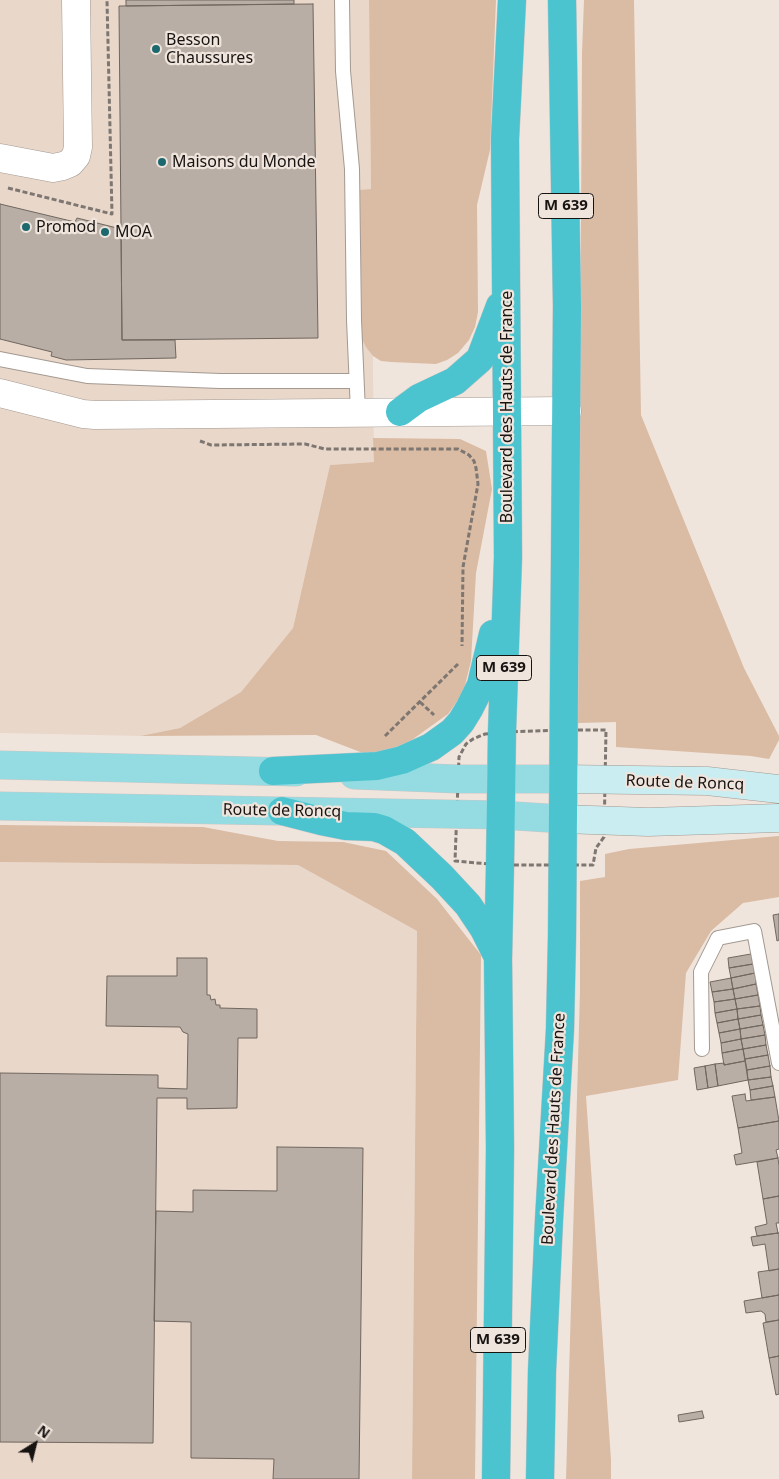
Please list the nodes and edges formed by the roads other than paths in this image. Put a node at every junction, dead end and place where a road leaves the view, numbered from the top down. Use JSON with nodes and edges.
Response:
{"nodes":[{"id":1,"x":76,"y":0,"type":"edge"},
{"id":2,"x":342,"y":0,"type":"edge"},
{"id":3,"x":512,"y":0,"type":"edge"},
{"id":4,"x":562,"y":0,"type":"edge"},
{"id":5,"x":0,"y":158,"type":"edge"},
{"id":6,"x":506,"y":291,"type":"junction"},
{"id":7,"x":0,"y":359,"type":"edge"},
{"id":8,"x":356,"y":381,"type":"junction"},
{"id":9,"x":0,"y":393,"type":"edge"},
{"id":10,"x":507,"y":411,"type":"junction"},
{"id":11,"x":567,"y":411,"type":"junction"},
{"id":12,"x":358,"y":412,"type":"junction"},
{"id":13,"x":400,"y":412,"type":"junction"},
{"id":14,"x":508,"y":557,"type":"junction"},
{"id":15,"x":0,"y":765,"type":"edge"},
{"id":16,"x":273,"y":771,"type":"junction"},
{"id":17,"x":563,"y":779,"type":"junction"},
{"id":18,"x":501,"y":780,"type":"junction"},
{"id":19,"x":779,"y":788,"type":"edge"},
{"id":20,"x":532,"y":799,"type":"junction"},
{"id":21,"x":0,"y":806,"type":"edge"},
{"id":22,"x":282,"y":811,"type":"junction"},
{"id":23,"x":500,"y":815,"type":"junction"},
{"id":24,"x":779,"y":818,"type":"edge"},
{"id":25,"x":563,"y":819,"type":"junction"},
{"id":26,"x":498,"y":959,"type":"junction"},
{"id":27,"x":702,"y":1048,"type":"dead end"},
{"id":28,"x":779,"y":1063,"type":"edge"},
{"id":29,"x":496,"y":1479,"type":"edge"},
{"id":30,"x":540,"y":1479,"type":"edge"}],
"edges":[{"from":1,"to":5,"type":"street"},
{"from":2,"to":8,"type":"lane"},
{"from":3,"to":6,"type":"highway","name":"Boulevard des Hauts de France","number":"M 639"},
{"from":4,"to":11,"type":"highway","name":"Boulevard des Hauts de France","number":"M 639"},
{"from":6,"to":10,"type":"highway","name":"Boulevard des Hauts de France","number":"M 639"},
{"from":6,"to":13,"type":"highway"},
{"from":7,"to":8,"type":"lane"},
{"from":8,"to":12,"type":"lane"},
{"from":9,"to":12,"type":"street"},
{"from":10,"to":11,"type":"street"},
{"from":10,"to":13,"type":"street"},
{"from":10,"to":14,"type":"highway","name":"Boulevard des Hauts de France","number":"M 639"},
{"from":11,"to":17,"type":"highway","name":"Boulevard des Hauts de France","number":"M 639"},
{"from":12,"to":13,"type":"street"},
{"from":14,"to":16,"type":"highway"},
{"from":14,"to":18,"type":"highway","name":"Boulevard des Hauts de France","number":"M 639"},
{"from":15,"to":16,"type":"main road","name":"Route de Roncq"},
{"from":16,"to":18,"type":"main road","name":"Route de Roncq"},
{"from":17,"to":18,"type":"main road","name":"Route de Roncq"},
{"from":17,"to":19,"type":"main road","name":"Route de Roncq"},
{"from":17,"to":20,"type":"main road"},
{"from":17,"to":25,"type":"highway","name":"Boulevard des Hauts de France","number":"M 639"},
{"from":18,"to":20,"type":"main road","name":"Route de Roncq"},
{"from":18,"to":23,"type":"highway","name":"Boulevard des Hauts de France","number":"M 639"},
{"from":20,"to":23,"type":"main road"},
{"from":20,"to":25,"type":"main road","name":"Route de Roncq"},
{"from":21,"to":22,"type":"main road","name":"Route de Roncq"},
{"from":22,"to":23,"type":"main road","name":"Route de Roncq"},
{"from":22,"to":26,"type":"highway"},
{"from":23,"to":25,"type":"main road","name":"Route de Roncq"},
{"from":23,"to":26,"type":"highway","name":"Boulevard des Hauts de France","number":"M 639"},
{"from":24,"to":25,"type":"main road","name":"Route de Roncq"},
{"from":25,"to":30,"type":"highway","name":"Boulevard des Hauts de France","number":"M 639"},
{"from":26,"to":29,"type":"highway","name":"Boulevard des Hauts de France","number":"M 639"},
{"from":27,"to":28,"type":"lane"}]}
